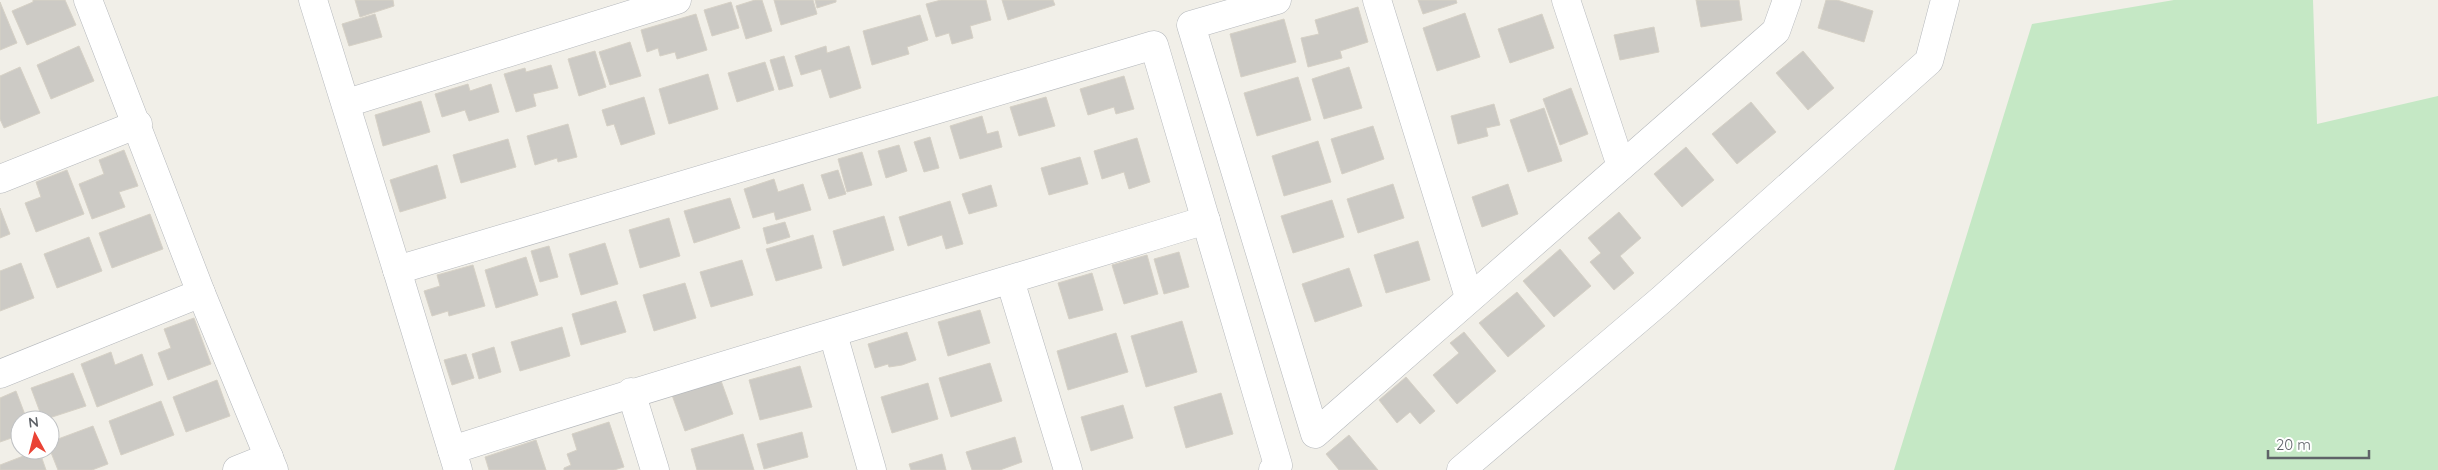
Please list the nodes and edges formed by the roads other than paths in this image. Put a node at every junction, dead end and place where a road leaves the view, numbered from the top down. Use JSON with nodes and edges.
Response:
{"nodes":[{"id":1,"x":88,"y":0,"type":"edge"},
{"id":2,"x":313,"y":0,"type":"edge"},
{"id":3,"x":677,"y":0,"type":"edge"},
{"id":4,"x":1277,"y":0,"type":"edge"},
{"id":5,"x":1377,"y":0,"type":"edge"},
{"id":6,"x":1566,"y":0,"type":"edge"},
{"id":7,"x":1766,"y":0,"type":"edge"},
{"id":8,"x":1787,"y":0,"type":"edge"},
{"id":9,"x":1945,"y":0,"type":"edge"},
{"id":10,"x":1776,"y":31,"type":"junction"},
{"id":11,"x":346,"y":103,"type":"junction"},
{"id":12,"x":138,"y":124,"type":"junction"},
{"id":13,"x":1621,"y":166,"type":"junction"},
{"id":14,"x":0,"y":179,"type":"edge"},
{"id":15,"x":1206,"y":220,"type":"junction"},
{"id":16,"x":397,"y":270,"type":"junction"},
{"id":17,"x":1010,"y":280,"type":"junction"},
{"id":18,"x":201,"y":293,"type":"junction"},
{"id":19,"x":1469,"y":298,"type":"junction"},
{"id":20,"x":833,"y":334,"type":"junction"},
{"id":21,"x":0,"y":374,"type":"edge"},
{"id":22,"x":631,"y":392,"type":"junction"},
{"id":23,"x":455,"y":460,"type":"edge"},
{"id":24,"x":271,"y":464,"type":"edge"},
{"id":25,"x":1278,"y":468,"type":"edge"},
{"id":26,"x":237,"y":470,"type":"edge"},
{"id":27,"x":656,"y":470,"type":"edge"},
{"id":28,"x":872,"y":470,"type":"edge"},
{"id":29,"x":1068,"y":470,"type":"edge"},
{"id":30,"x":1461,"y":470,"type":"edge"}],
"edges":[{"from":1,"to":12,"type":"street"},
{"from":2,"to":11,"type":"street"},
{"from":3,"to":11,"type":"street"},
{"from":4,"to":19,"type":"street"},
{"from":5,"to":19,"type":"street"},
{"from":6,"to":13,"type":"street"},
{"from":7,"to":10,"type":"street"},
{"from":8,"to":10,"type":"street"},
{"from":9,"to":30,"type":"street"},
{"from":10,"to":13,"type":"street"},
{"from":11,"to":16,"type":"street"},
{"from":12,"to":14,"type":"street"},
{"from":12,"to":18,"type":"street"},
{"from":13,"to":19,"type":"street"},
{"from":15,"to":16,"type":"street"},
{"from":15,"to":17,"type":"street"},
{"from":15,"to":25,"type":"street"},
{"from":16,"to":23,"type":"street"},
{"from":17,"to":20,"type":"street"},
{"from":17,"to":29,"type":"street"},
{"from":18,"to":21,"type":"street"},
{"from":18,"to":24,"type":"street"},
{"from":20,"to":22,"type":"street"},
{"from":20,"to":28,"type":"street"},
{"from":22,"to":23,"type":"street"},
{"from":22,"to":27,"type":"street"},
{"from":24,"to":26,"type":"street"}]}
